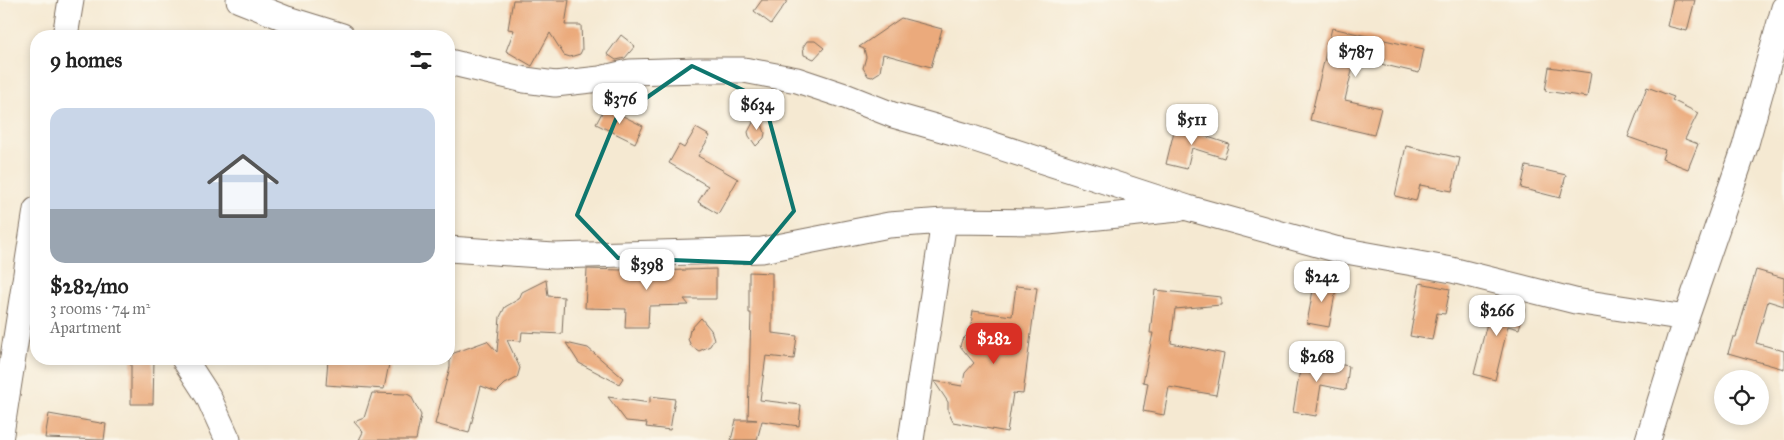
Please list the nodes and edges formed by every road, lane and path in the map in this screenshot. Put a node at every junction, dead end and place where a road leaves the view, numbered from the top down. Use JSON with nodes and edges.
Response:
{"nodes":[{"id":1,"x":71,"y":0,"type":"edge"},
{"id":2,"x":239,"y":0,"type":"edge"},
{"id":3,"x":1784,"y":8,"type":"edge"},
{"id":4,"x":66,"y":30,"type":"edge"},
{"id":5,"x":323,"y":30,"type":"edge"},
{"id":6,"x":455,"y":63,"type":"edge"},
{"id":7,"x":1188,"y":208,"type":"junction"},
{"id":8,"x":944,"y":221,"type":"junction"},
{"id":9,"x":455,"y":249,"type":"edge"},
{"id":10,"x":30,"y":259,"type":"edge"},
{"id":11,"x":1686,"y":318,"type":"junction"},
{"id":12,"x":188,"y":365,"type":"edge"},
{"id":13,"x":0,"y":440,"type":"edge"},
{"id":14,"x":228,"y":440,"type":"edge"},
{"id":15,"x":911,"y":440,"type":"edge"},
{"id":16,"x":1648,"y":440,"type":"edge"}],
"edges":[{"from":1,"to":4,"type":"street"},
{"from":2,"to":5,"type":"street"},
{"from":3,"to":11,"type":"street"},
{"from":6,"to":7,"type":"street"},
{"from":7,"to":8,"type":"street"},
{"from":7,"to":11,"type":"street"},
{"from":8,"to":9,"type":"street"},
{"from":8,"to":15,"type":"street"},
{"from":10,"to":13,"type":"street"},
{"from":11,"to":16,"type":"street"},
{"from":12,"to":14,"type":"street"}]}
